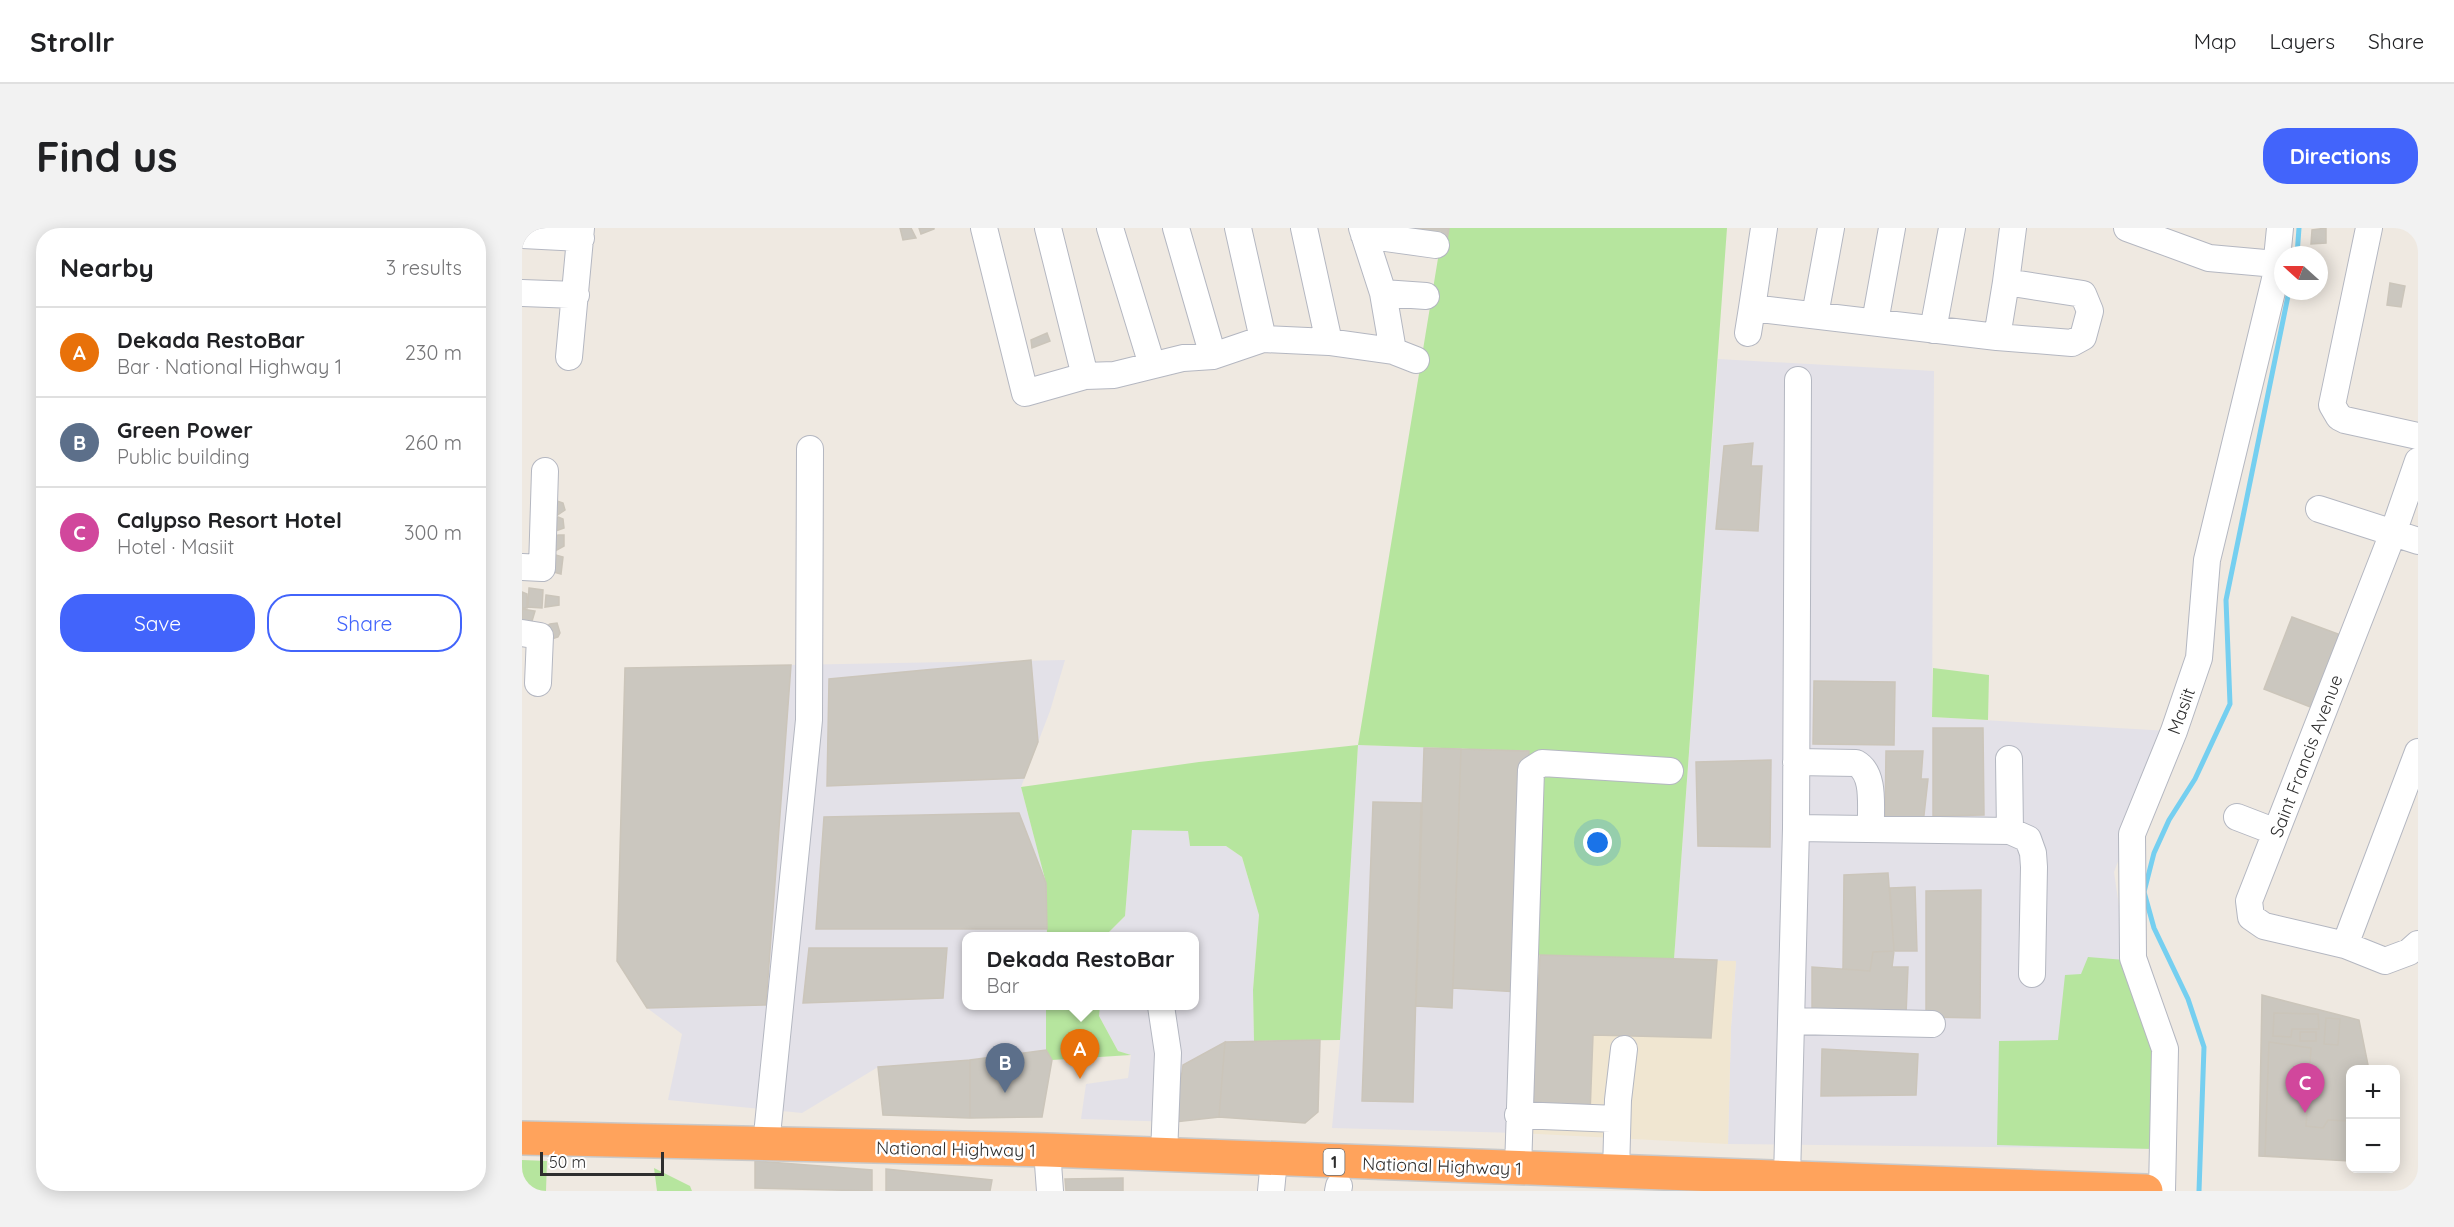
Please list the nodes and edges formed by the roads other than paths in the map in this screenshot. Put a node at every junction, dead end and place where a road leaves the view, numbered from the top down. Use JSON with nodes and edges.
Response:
{"nodes":[{"id":1,"x":984,"y":228,"type":"edge"},
{"id":2,"x":1048,"y":228,"type":"edge"},
{"id":3,"x":1110,"y":228,"type":"edge"},
{"id":4,"x":1176,"y":228,"type":"edge"},
{"id":5,"x":1238,"y":228,"type":"edge"},
{"id":6,"x":1304,"y":228,"type":"edge"},
{"id":7,"x":1764,"y":228,"type":"edge"},
{"id":8,"x":1831,"y":228,"type":"edge"},
{"id":9,"x":1892,"y":228,"type":"edge"},
{"id":10,"x":1952,"y":228,"type":"edge"},
{"id":11,"x":2013,"y":228,"type":"edge"},
{"id":12,"x":2127,"y":228,"type":"edge"},
{"id":13,"x":2280,"y":228,"type":"edge"},
{"id":14,"x":2369,"y":228,"type":"edge"},
{"id":15,"x":1363,"y":231,"type":"edge"},
{"id":16,"x":581,"y":233,"type":"edge"},
{"id":17,"x":522,"y":235,"type":"edge"},
{"id":18,"x":1436,"y":245,"type":"dead end"},
{"id":19,"x":2278,"y":246,"type":"edge"},
{"id":20,"x":2274,"y":264,"type":"edge"},
{"id":21,"x":2006,"y":282,"type":"junction"},
{"id":22,"x":2274,"y":283,"type":"edge"},
{"id":23,"x":522,"y":293,"type":"edge"},
{"id":24,"x":1383,"y":293,"type":"junction"},
{"id":25,"x":576,"y":295,"type":"junction"},
{"id":26,"x":1426,"y":296,"type":"dead end"},
{"id":27,"x":1752,"y":308,"type":"junction"},
{"id":28,"x":1815,"y":315,"type":"junction"},
{"id":29,"x":1875,"y":322,"type":"junction"},
{"id":30,"x":1933,"y":330,"type":"junction"},
{"id":31,"x":1748,"y":333,"type":"dead end"},
{"id":32,"x":1997,"y":337,"type":"junction"},
{"id":33,"x":1263,"y":339,"type":"junction"},
{"id":34,"x":1329,"y":342,"type":"junction"},
{"id":35,"x":1213,"y":356,"type":"junction"},
{"id":36,"x":569,"y":357,"type":"dead end"},
{"id":37,"x":1152,"y":365,"type":"junction"},
{"id":38,"x":1086,"y":376,"type":"junction"},
{"id":39,"x":1798,"y":380,"type":"dead end"},
{"id":40,"x":2418,"y":436,"type":"edge"},
{"id":41,"x":810,"y":449,"type":"dead end"},
{"id":42,"x":2418,"y":461,"type":"edge"},
{"id":43,"x":545,"y":471,"type":"dead end"},
{"id":44,"x":2319,"y":509,"type":"dead end"},
{"id":45,"x":2393,"y":532,"type":"junction"},
{"id":46,"x":2418,"y":540,"type":"edge"},
{"id":47,"x":522,"y":567,"type":"edge"},
{"id":48,"x":522,"y":633,"type":"edge"},
{"id":49,"x":538,"y":683,"type":"dead end"},
{"id":50,"x":2418,"y":752,"type":"edge"},
{"id":51,"x":2009,"y":759,"type":"dead end"},
{"id":52,"x":1796,"y":762,"type":"junction"},
{"id":53,"x":1670,"y":771,"type":"dead end"},
{"id":54,"x":2237,"y":817,"type":"dead end"},
{"id":55,"x":1796,"y":828,"type":"junction"},
{"id":56,"x":1871,"y":829,"type":"junction"},
{"id":57,"x":2010,"y":831,"type":"junction"},
{"id":58,"x":2276,"y":832,"type":"junction"},
{"id":59,"x":2418,"y":944,"type":"edge"},
{"id":60,"x":2345,"y":945,"type":"junction"},
{"id":61,"x":2032,"y":974,"type":"dead end"},
{"id":62,"x":1162,"y":1010,"type":"edge"},
{"id":63,"x":1792,"y":1021,"type":"junction"},
{"id":64,"x":1932,"y":1024,"type":"dead end"},
{"id":65,"x":1624,"y":1049,"type":"dead end"},
{"id":66,"x":1518,"y":1115,"type":"junction"},
{"id":67,"x":1617,"y":1119,"type":"junction"},
{"id":68,"x":522,"y":1138,"type":"edge"},
{"id":69,"x":766,"y":1145,"type":"junction"},
{"id":70,"x":1047,"y":1150,"type":"junction"},
{"id":71,"x":1164,"y":1155,"type":"junction"},
{"id":72,"x":1518,"y":1169,"type":"junction"},
{"id":73,"x":1616,"y":1172,"type":"junction"},
{"id":74,"x":1273,"y":1175,"type":"edge"},
{"id":75,"x":1787,"y":1178,"type":"junction"},
{"id":76,"x":1857,"y":1186,"type":"edge"},
{"id":77,"x":2062,"y":1190,"type":"edge"},
{"id":78,"x":1050,"y":1191,"type":"edge"},
{"id":79,"x":2146,"y":1191,"type":"edge"},
{"id":80,"x":2162,"y":1191,"type":"edge"}],
"edges":[{"from":1,"to":38,"type":"street"},
{"from":2,"to":38,"type":"street"},
{"from":3,"to":37,"type":"street"},
{"from":4,"to":35,"type":"street"},
{"from":5,"to":33,"type":"street"},
{"from":6,"to":34,"type":"street"},
{"from":7,"to":27,"type":"street"},
{"from":8,"to":28,"type":"street"},
{"from":9,"to":29,"type":"street"},
{"from":10,"to":30,"type":"street"},
{"from":11,"to":21,"type":"street"},
{"from":12,"to":20,"type":"street"},
{"from":13,"to":19,"type":"street","name":"Masiit"},
{"from":14,"to":40,"type":"street"},
{"from":15,"to":18,"type":"street"},
{"from":15,"to":24,"type":"street"},
{"from":16,"to":17,"type":"street"},
{"from":16,"to":25,"type":"street"},
{"from":21,"to":32,"type":"street"},
{"from":21,"to":32,"type":"street"},
{"from":22,"to":80,"type":"street","name":"Masiit"},
{"from":23,"to":25,"type":"street"},
{"from":24,"to":26,"type":"street"},
{"from":24,"to":34,"type":"street"},
{"from":25,"to":36,"type":"street"},
{"from":27,"to":28,"type":"street"},
{"from":27,"to":31,"type":"street"},
{"from":28,"to":29,"type":"street"},
{"from":29,"to":30,"type":"street"},
{"from":30,"to":32,"type":"street"},
{"from":33,"to":34,"type":"street"},
{"from":33,"to":35,"type":"street"},
{"from":35,"to":37,"type":"street"},
{"from":37,"to":38,"type":"street"},
{"from":39,"to":52,"type":"street"},
{"from":41,"to":69,"type":"street"},
{"from":42,"to":45,"type":"street","name":"Saint Francis Avenue"},
{"from":43,"to":47,"type":"street"},
{"from":44,"to":45,"type":"street"},
{"from":45,"to":46,"type":"street"},
{"from":45,"to":58,"type":"street","name":"Saint Francis Avenue"},
{"from":48,"to":49,"type":"street"},
{"from":50,"to":60,"type":"street"},
{"from":51,"to":57,"type":"street"},
{"from":52,"to":55,"type":"street"},
{"from":52,"to":56,"type":"street"},
{"from":53,"to":66,"type":"street"},
{"from":54,"to":58,"type":"street"},
{"from":55,"to":56,"type":"street"},
{"from":55,"to":63,"type":"street"},
{"from":56,"to":57,"type":"street"},
{"from":57,"to":61,"type":"street"},
{"from":58,"to":60,"type":"street","name":"Saint Francis Avenue"},
{"from":59,"to":60,"type":"street","name":"Saint Francis Avenue"},
{"from":62,"to":71,"type":"street"},
{"from":63,"to":64,"type":"street"},
{"from":63,"to":75,"type":"street"},
{"from":65,"to":67,"type":"street"},
{"from":66,"to":67,"type":"street"},
{"from":66,"to":72,"type":"street"},
{"from":67,"to":73,"type":"street"},
{"from":68,"to":69,"type":"highway","name":"National Highway 1","number":"1"},
{"from":69,"to":70,"type":"highway","name":"National Highway 1","number":"1"},
{"from":70,"to":71,"type":"highway","name":"National Highway 1","number":"1"},
{"from":70,"to":78,"type":"street"},
{"from":71,"to":74,"type":"highway","name":"National Highway 1","number":"1"},
{"from":72,"to":73,"type":"highway","name":"National Highway 1","number":"1"},
{"from":72,"to":74,"type":"highway","name":"National Highway 1","number":"1"},
{"from":73,"to":75,"type":"highway","name":"National Highway 1","number":"1"},
{"from":75,"to":76,"type":"highway","name":"National Highway 1","number":"1"},
{"from":76,"to":77,"type":"highway","name":"National Highway 1","number":"1"},
{"from":77,"to":79,"type":"highway","name":"National Highway 1","number":"1"}]}
